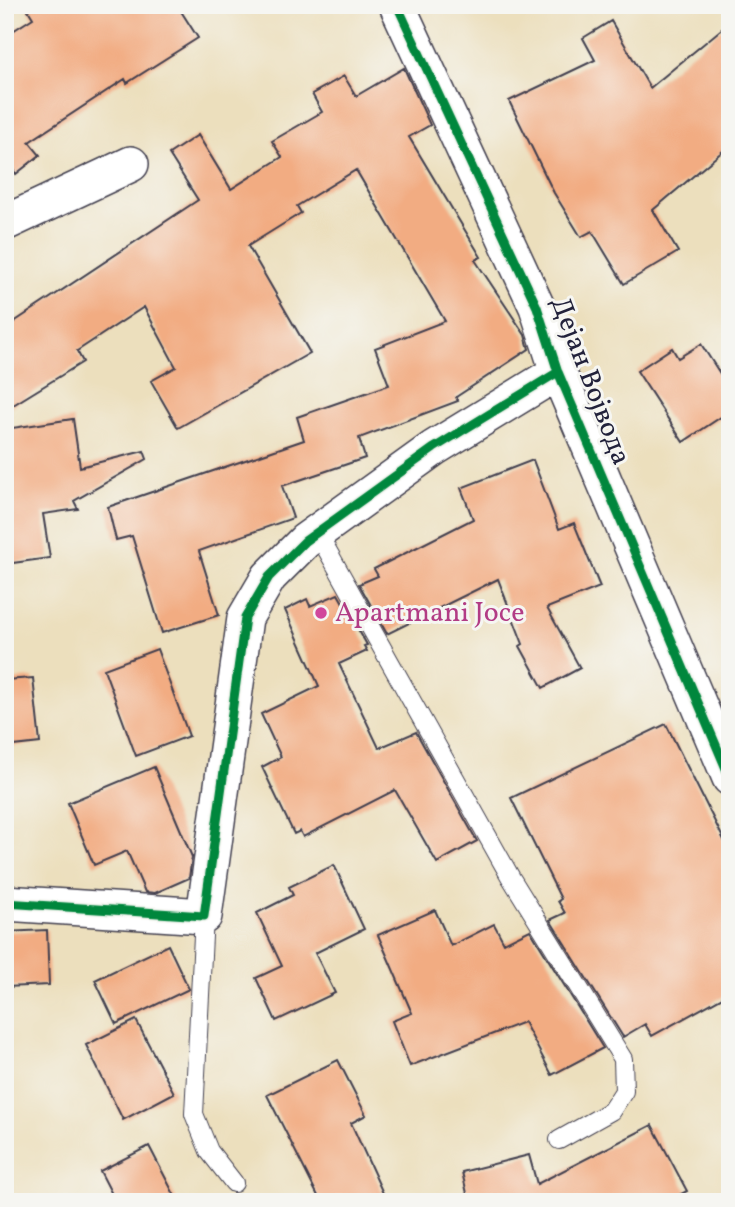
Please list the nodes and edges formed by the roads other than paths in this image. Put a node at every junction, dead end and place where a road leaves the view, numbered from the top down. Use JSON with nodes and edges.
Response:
{"nodes":[{"id":1,"x":397,"y":5,"type":"edge"},
{"id":2,"x":131,"y":164,"type":"dead end"},
{"id":3,"x":5,"y":223,"type":"edge"},
{"id":4,"x":558,"y":372,"type":"junction"},
{"id":5,"x":317,"y":532,"type":"junction"},
{"id":6,"x":730,"y":778,"type":"edge"},
{"id":7,"x":5,"y":903,"type":"edge"},
{"id":8,"x":204,"y":916,"type":"junction"},
{"id":9,"x":559,"y":1140,"type":"dead end"},
{"id":10,"x":234,"y":1183,"type":"dead end"}],
"edges":[{"from":1,"to":4,"type":"street","name":"Дејан Војвода"},
{"from":2,"to":3,"type":"street"},
{"from":4,"to":5,"type":"street"},
{"from":4,"to":6,"type":"street","name":"Дејан Војвода"},
{"from":5,"to":8,"type":"street"},
{"from":5,"to":9,"type":"lane"},
{"from":7,"to":8,"type":"street"},
{"from":8,"to":10,"type":"lane"}]}
